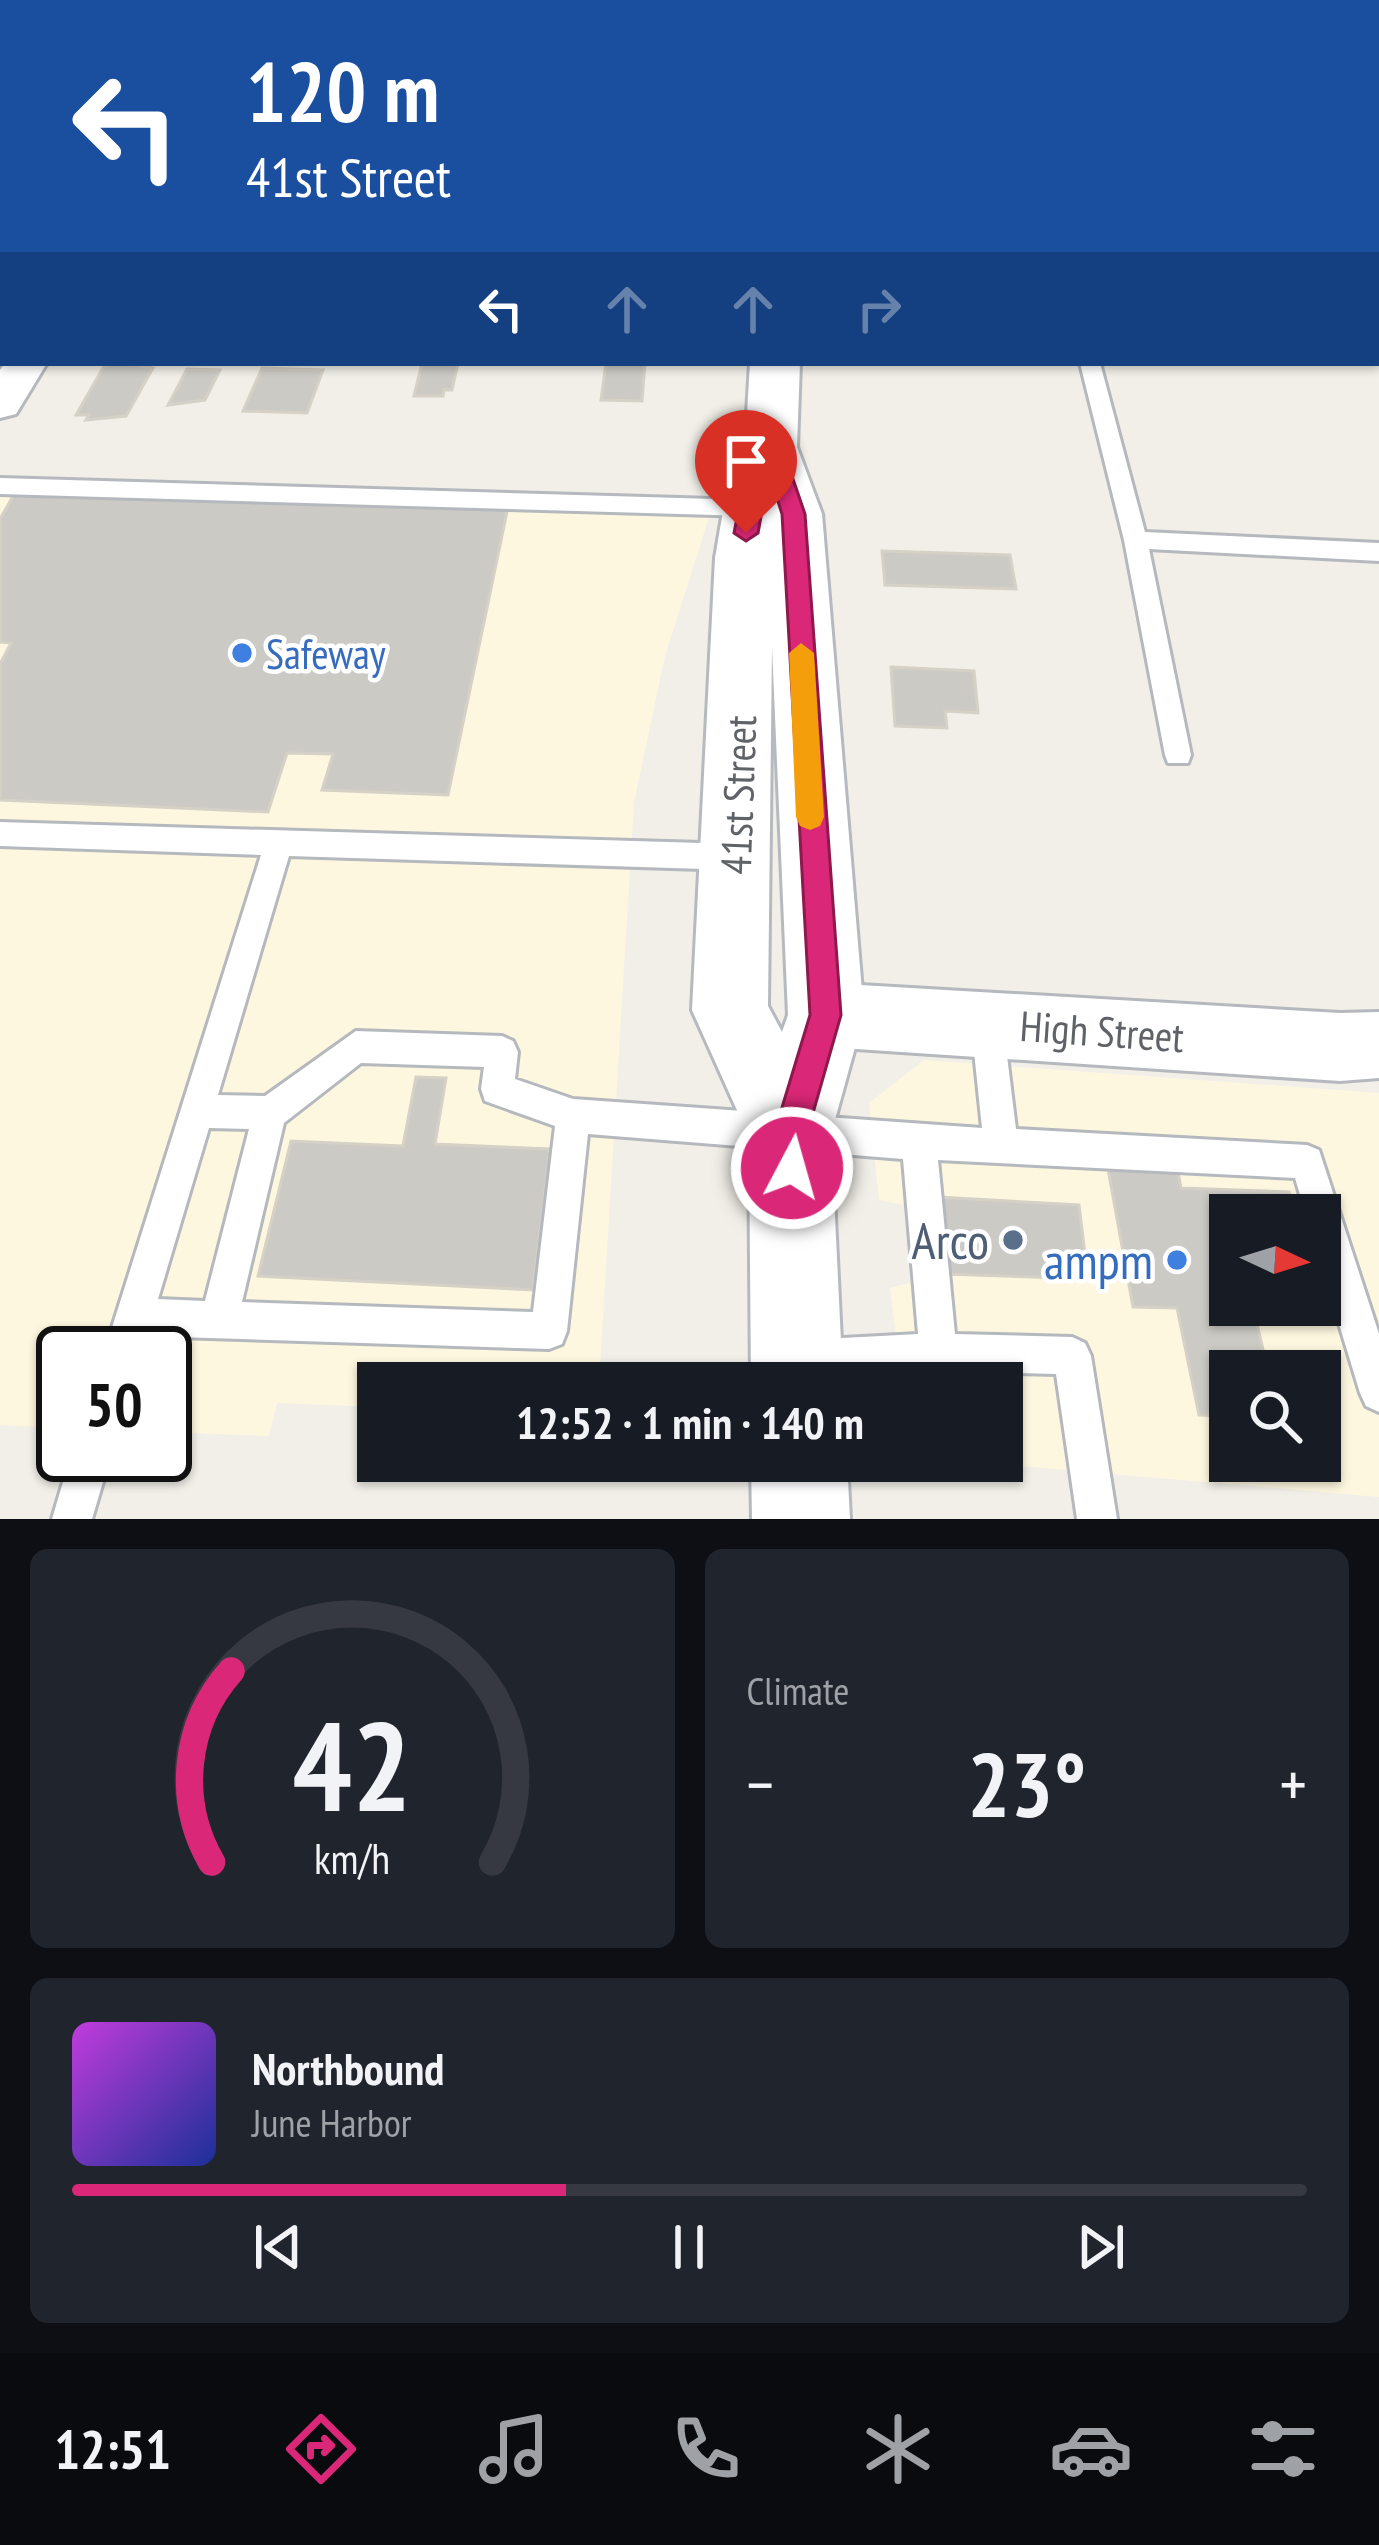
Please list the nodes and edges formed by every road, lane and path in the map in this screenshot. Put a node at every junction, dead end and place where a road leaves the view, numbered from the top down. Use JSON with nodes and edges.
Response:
{"nodes":[{"id":1,"x":24,"y":366,"type":"edge"},
{"id":2,"x":775,"y":366,"type":"edge"},
{"id":3,"x":1091,"y":366,"type":"edge"},
{"id":4,"x":0,"y":404,"type":"edge"},
{"id":5,"x":771,"y":447,"type":"junction"},
{"id":6,"x":0,"y":486,"type":"edge"},
{"id":7,"x":748,"y":508,"type":"junction"},
{"id":8,"x":1136,"y":540,"type":"junction"},
{"id":9,"x":1379,"y":552,"type":"edge"},
{"id":10,"x":772,"y":723,"type":"junction"},
{"id":11,"x":1178,"y":755,"type":"dead end"},
{"id":12,"x":0,"y":834,"type":"edge"},
{"id":13,"x":279,"y":843,"type":"junction"},
{"id":14,"x":735,"y":857,"type":"junction"},
{"id":15,"x":826,"y":1015,"type":"junction"},
{"id":16,"x":987,"y":1023,"type":"junction"},
{"id":17,"x":1379,"y":1045,"type":"edge"},
{"id":18,"x":197,"y":1111,"type":"junction"},
{"id":19,"x":270,"y":1113,"type":"junction"},
{"id":20,"x":572,"y":1116,"type":"junction"},
{"id":21,"x":790,"y":1134,"type":"junction"},
{"id":22,"x":915,"y":1143,"type":"junction"},
{"id":23,"x":1001,"y":1145,"type":"junction"},
{"id":24,"x":134,"y":1317,"type":"junction"},
{"id":25,"x":219,"y":1320,"type":"junction"},
{"id":26,"x":131,"y":1326,"type":"edge"},
{"id":27,"x":938,"y":1352,"type":"junction"},
{"id":28,"x":797,"y":1362,"type":"edge"},
{"id":29,"x":864,"y":1362,"type":"edge"},
{"id":30,"x":1379,"y":1393,"type":"edge"},
{"id":31,"x":84,"y":1482,"type":"edge"},
{"id":32,"x":800,"y":1482,"type":"edge"},
{"id":33,"x":72,"y":1519,"type":"edge"},
{"id":34,"x":801,"y":1519,"type":"edge"},
{"id":35,"x":1097,"y":1519,"type":"edge"}],
"edges":[{"from":1,"to":4,"type":"street"},
{"from":2,"to":5,"type":"main road","name":"41st Street"},
{"from":3,"to":8,"type":"lane"},
{"from":5,"to":7,"type":"main road","name":"41st Street"},
{"from":5,"to":10,"type":"main road","name":"41st Street"},
{"from":6,"to":7,"type":"lane"},
{"from":7,"to":10,"type":"main road","name":"41st Street"},
{"from":8,"to":9,"type":"lane"},
{"from":8,"to":11,"type":"lane"},
{"from":10,"to":14,"type":"main road","name":"41st Street"},
{"from":10,"to":15,"type":"main road","name":"41st Street"},
{"from":12,"to":13,"type":"lane"},
{"from":13,"to":14,"type":"lane"},
{"from":13,"to":18,"type":"lane"},
{"from":14,"to":21,"type":"main road","name":"41st Street"},
{"from":15,"to":16,"type":"street","name":"High Street"},
{"from":15,"to":21,"type":"main road","name":"41st Street"},
{"from":16,"to":17,"type":"street","name":"High Street"},
{"from":16,"to":23,"type":"lane"},
{"from":18,"to":19,"type":"lane"},
{"from":18,"to":24,"type":"lane"},
{"from":19,"to":20,"type":"lane"},
{"from":19,"to":25,"type":"lane"},
{"from":20,"to":21,"type":"lane"},
{"from":20,"to":25,"type":"lane"},
{"from":21,"to":22,"type":"lane"},
{"from":21,"to":28,"type":"main road","name":"41st Street"},
{"from":22,"to":23,"type":"lane"},
{"from":22,"to":27,"type":"lane"},
{"from":23,"to":30,"type":"lane"},
{"from":24,"to":25,"type":"lane"},
{"from":24,"to":26,"type":"lane"},
{"from":27,"to":29,"type":"lane"},
{"from":27,"to":35,"type":"lane"},
{"from":31,"to":33,"type":"lane"},
{"from":32,"to":34,"type":"main road"}]}
